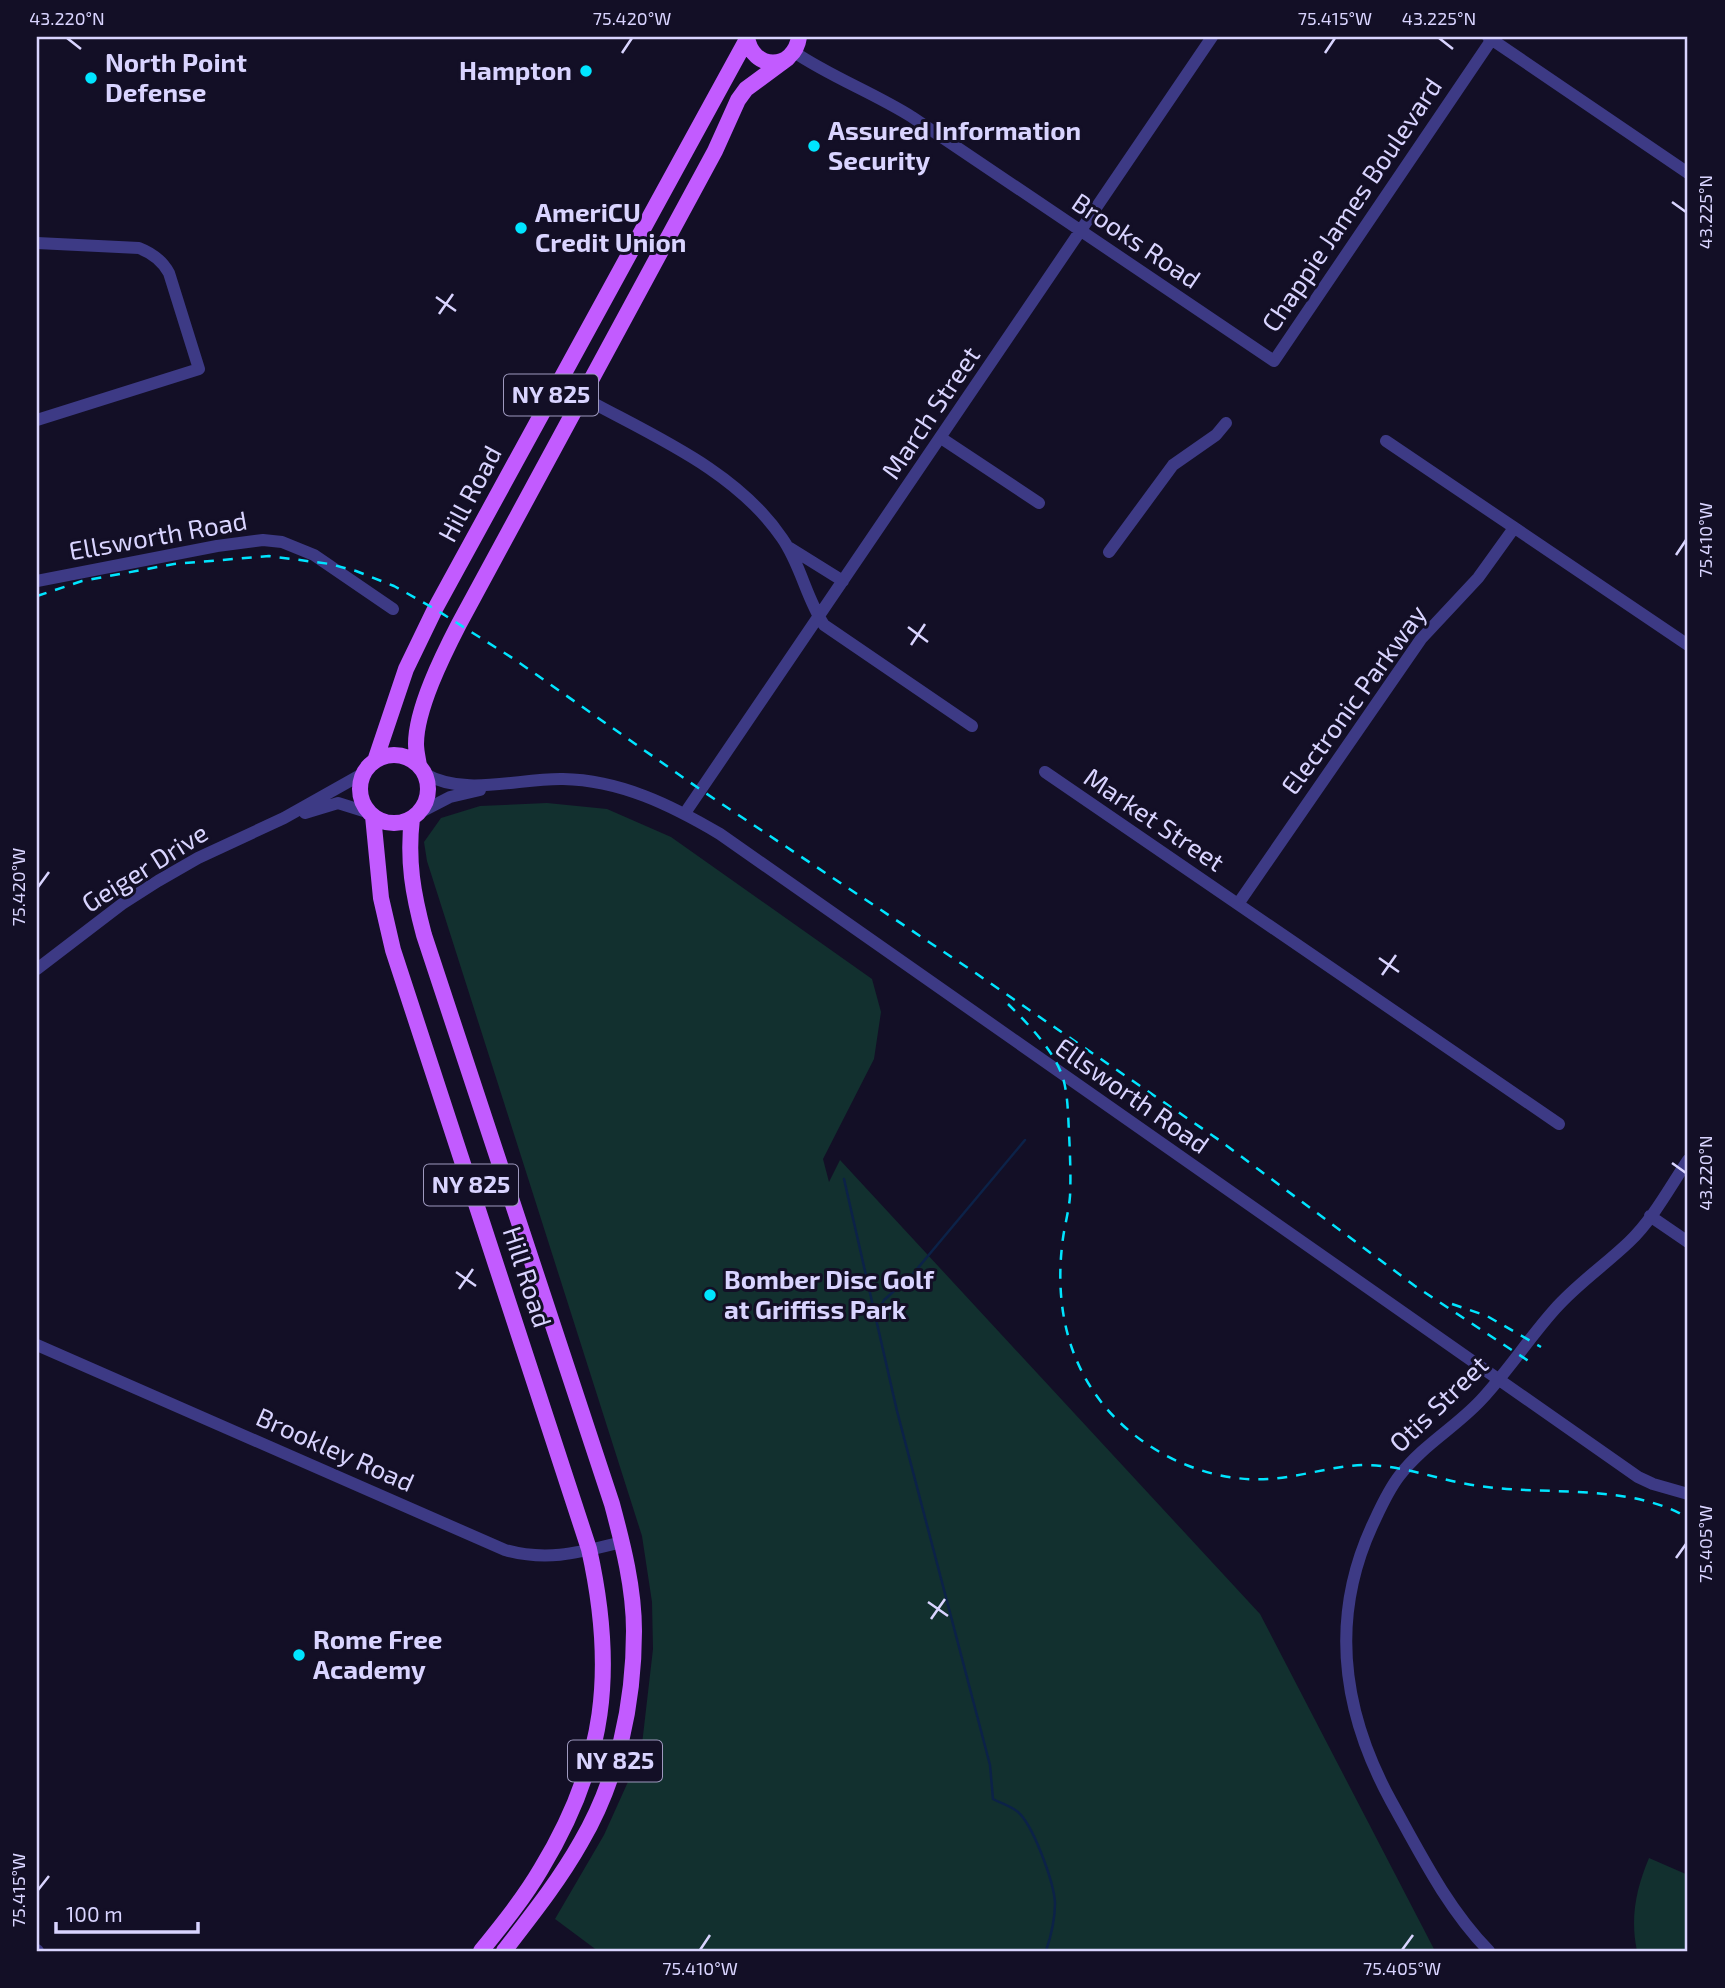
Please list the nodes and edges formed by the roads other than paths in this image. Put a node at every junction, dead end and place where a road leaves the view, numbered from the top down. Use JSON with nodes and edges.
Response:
{"nodes":[{"id":1,"x":1212,"y":37,"type":"edge"},
{"id":2,"x":747,"y":38,"type":"edge"},
{"id":3,"x":1490,"y":38,"type":"edge"},
{"id":4,"x":796,"y":46,"type":"edge"},
{"id":5,"x":1688,"y":173,"type":"edge"},
{"id":6,"x":1081,"y":231,"type":"junction"},
{"id":7,"x":37,"y":243,"type":"edge"},
{"id":8,"x":1274,"y":361,"type":"joint"},
{"id":9,"x":582,"y":397,"type":"junction"},
{"id":10,"x":37,"y":420,"type":"edge"},
{"id":11,"x":1226,"y":423,"type":"dead end"},
{"id":12,"x":941,"y":438,"type":"junction"},
{"id":13,"x":1386,"y":442,"type":"dead end"},
{"id":14,"x":1039,"y":503,"type":"dead end"},
{"id":15,"x":1514,"y":528,"type":"junction"},
{"id":16,"x":787,"y":546,"type":"junction"},
{"id":17,"x":1109,"y":552,"type":"dead end"},
{"id":18,"x":37,"y":581,"type":"edge"},
{"id":19,"x":843,"y":581,"type":"junction"},
{"id":20,"x":393,"y":609,"type":"dead end"},
{"id":21,"x":818,"y":617,"type":"junction"},
{"id":22,"x":1688,"y":645,"type":"edge"},
{"id":23,"x":972,"y":726,"type":"dead end"},
{"id":24,"x":369,"y":767,"type":"junction"},
{"id":25,"x":422,"y":770,"type":"junction"},
{"id":26,"x":1045,"y":772,"type":"dead end"},
{"id":27,"x":533,"y":779,"type":"junction"},
{"id":28,"x":685,"y":813,"type":"junction"},
{"id":29,"x":372,"y":815,"type":"junction"},
{"id":30,"x":415,"y":816,"type":"junction"},
{"id":31,"x":284,"y":818,"type":"junction"},
{"id":32,"x":1238,"y":904,"type":"junction"},
{"id":33,"x":37,"y":969,"type":"edge"},
{"id":34,"x":1559,"y":1124,"type":"dead end"},
{"id":35,"x":1688,"y":1160,"type":"edge"},
{"id":36,"x":1650,"y":1216,"type":"junction"},
{"id":37,"x":1688,"y":1242,"type":"edge"},
{"id":38,"x":37,"y":1345,"type":"edge"},
{"id":39,"x":1501,"y":1379,"type":"junction"},
{"id":40,"x":1688,"y":1493,"type":"edge"},
{"id":41,"x":622,"y":1542,"type":"junction"},
{"id":42,"x":589,"y":1549,"type":"junction"},
{"id":43,"x":481,"y":1951,"type":"edge"},
{"id":44,"x":503,"y":1951,"type":"edge"},
{"id":45,"x":1489,"y":1951,"type":"edge"}],
"edges":[{"from":1,"to":6,"type":"street","name":"March Street"},
{"from":2,"to":4,"type":"main road"},
{"from":2,"to":24,"type":"main road","name":"Hill Road","number":"NY 825"},
{"from":3,"to":5,"type":"street"},
{"from":3,"to":8,"type":"street","name":"Chappie James Boulevard"},
{"from":4,"to":6,"type":"street","name":"Brooks Road"},
{"from":4,"to":9,"type":"main road","name":"Hill Road","number":"NY 825"},
{"from":6,"to":8,"type":"street","name":"Brooks Road"},
{"from":6,"to":12,"type":"street","name":"March Street"},
{"from":7,"to":10,"type":"street"},
{"from":9,"to":16,"type":"street"},
{"from":9,"to":25,"type":"main road","name":"Hill Road","number":"NY 825"},
{"from":11,"to":17,"type":"street"},
{"from":12,"to":14,"type":"street"},
{"from":12,"to":19,"type":"street","name":"March Street"},
{"from":13,"to":15,"type":"street"},
{"from":15,"to":22,"type":"street"},
{"from":15,"to":32,"type":"street","name":"Electronic Parkway"},
{"from":16,"to":19,"type":"street"},
{"from":16,"to":21,"type":"street"},
{"from":18,"to":20,"type":"street","name":"Ellsworth Road"},
{"from":19,"to":21,"type":"street","name":"March Street"},
{"from":21,"to":23,"type":"street"},
{"from":21,"to":28,"type":"street","name":"March Street"},
{"from":24,"to":25,"type":"main road"},
{"from":24,"to":29,"type":"main road","number":"NY 825"},
{"from":24,"to":31,"type":"street","name":"Geiger Drive"},
{"from":25,"to":27,"type":"street","name":"Ellsworth Road"},
{"from":25,"to":30,"type":"main road","number":"NY 825"},
{"from":26,"to":32,"type":"street","name":"Market Street"},
{"from":27,"to":28,"type":"street","name":"Ellsworth Road"},
{"from":27,"to":30,"type":"street","name":"Ellsworth Road"},
{"from":28,"to":39,"type":"street","name":"Ellsworth Road"},
{"from":29,"to":30,"type":"main road"},
{"from":29,"to":31,"type":"street","name":"Geiger Drive"},
{"from":29,"to":42,"type":"main road","name":"Hill Road","number":"NY 825"},
{"from":30,"to":41,"type":"main road","name":"Hill Road","number":"NY 825"},
{"from":31,"to":33,"type":"street","name":"Geiger Drive"},
{"from":32,"to":34,"type":"street","name":"Market Street"},
{"from":35,"to":36,"type":"street","name":"Otis Street"},
{"from":36,"to":37,"type":"street"},
{"from":36,"to":39,"type":"street","name":"Otis Street"},
{"from":38,"to":42,"type":"street","name":"Brookley Road"},
{"from":39,"to":40,"type":"street","name":"Ellsworth Road"},
{"from":39,"to":45,"type":"street","name":"Otis Street"},
{"from":41,"to":42,"type":"street","name":"Brookley Road"},
{"from":41,"to":44,"type":"main road","number":"NY 825"},
{"from":42,"to":43,"type":"main road","number":"NY 825"}]}
